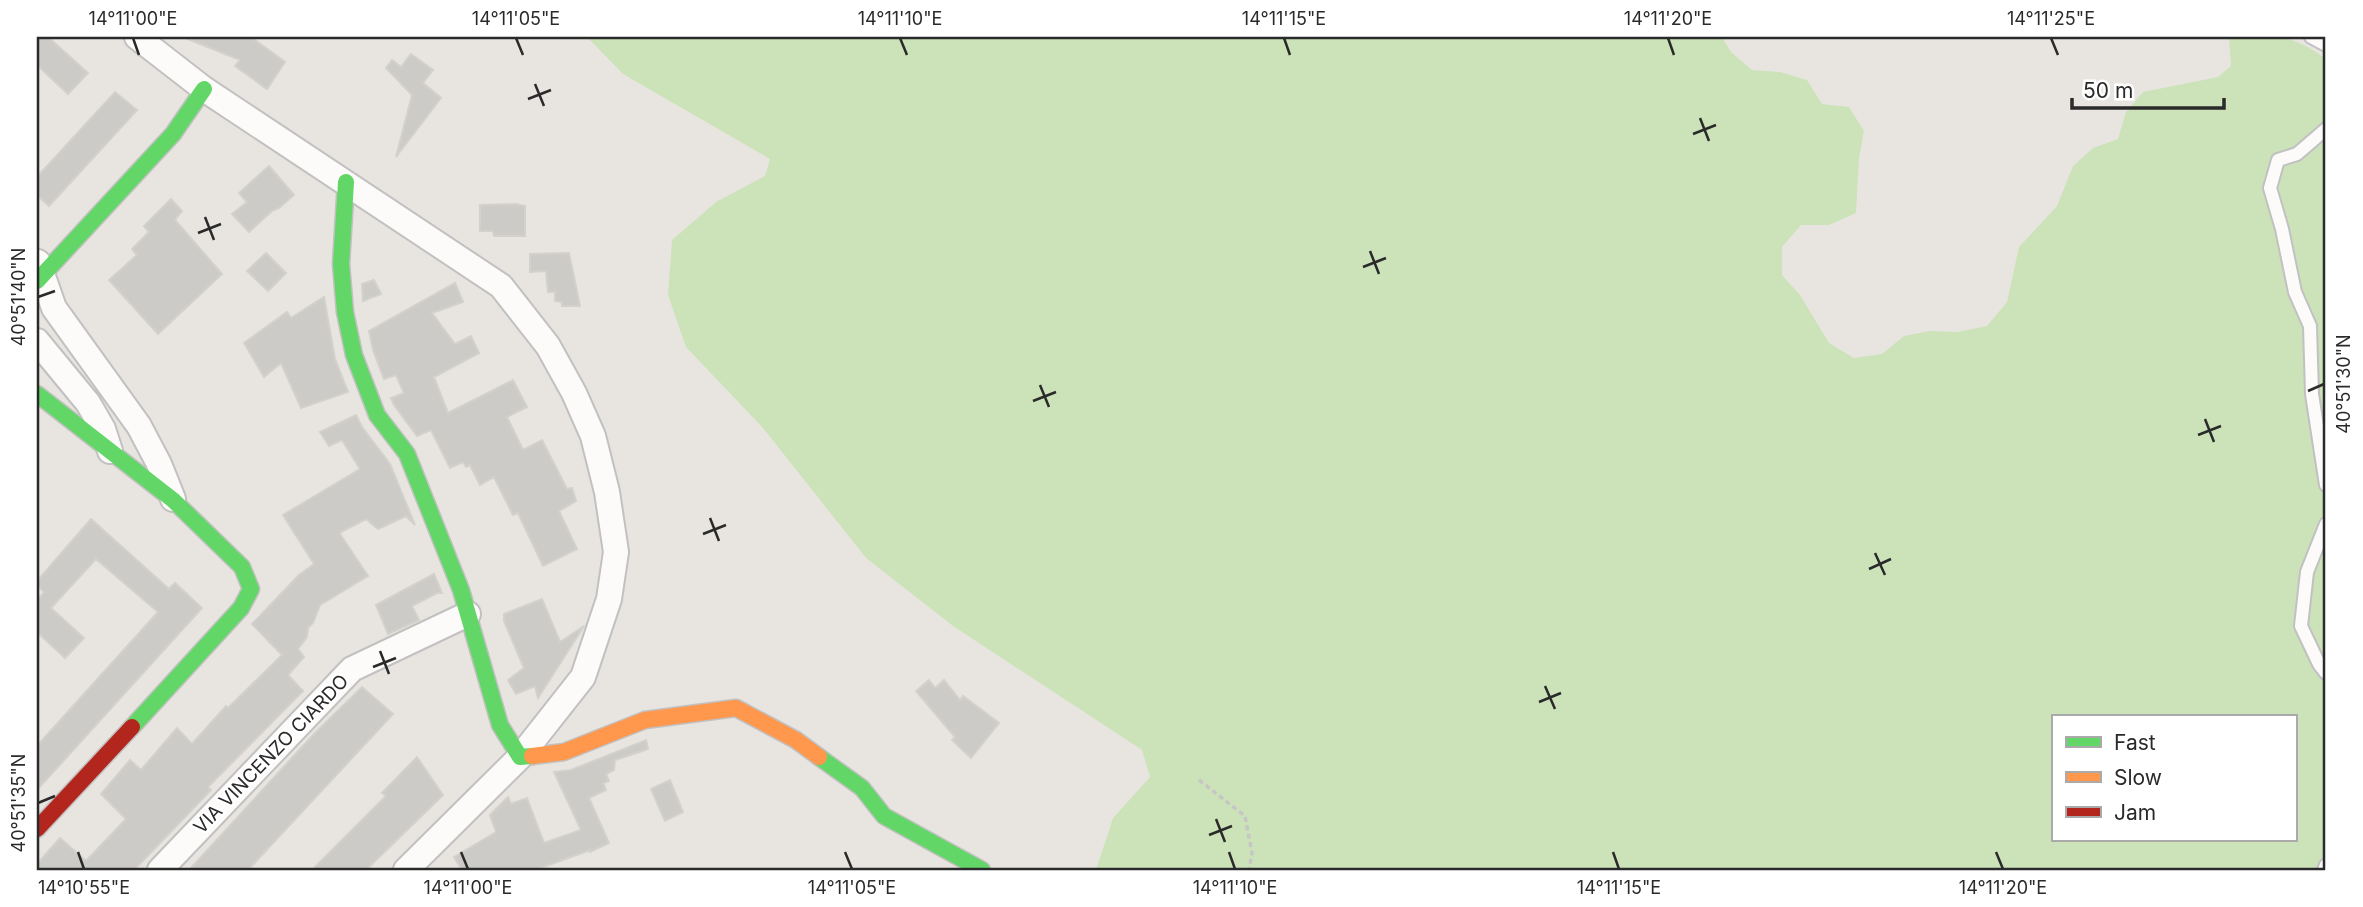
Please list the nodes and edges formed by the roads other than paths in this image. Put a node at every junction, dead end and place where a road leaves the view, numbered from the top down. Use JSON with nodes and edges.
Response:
{"nodes":[{"id":1,"x":137,"y":37,"type":"edge"},
{"id":2,"x":2311,"y":37,"type":"edge"},
{"id":3,"x":2326,"y":45,"type":"edge"},
{"id":4,"x":204,"y":89,"type":"junction"},
{"id":5,"x":2326,"y":129,"type":"edge"},
{"id":6,"x":346,"y":182,"type":"junction"},
{"id":7,"x":38,"y":272,"type":"edge"},
{"id":8,"x":38,"y":347,"type":"edge"},
{"id":9,"x":37,"y":394,"type":"edge"},
{"id":10,"x":110,"y":451,"type":"junction"},
{"id":11,"x":2326,"y":485,"type":"edge"},
{"id":12,"x":173,"y":500,"type":"junction"},
{"id":13,"x":2326,"y":524,"type":"edge"},
{"id":14,"x":468,"y":614,"type":"junction"},
{"id":15,"x":2326,"y":673,"type":"edge"},
{"id":16,"x":520,"y":757,"type":"junction"},
{"id":17,"x":37,"y":829,"type":"edge"},
{"id":18,"x":2326,"y":865,"type":"edge"},
{"id":19,"x":160,"y":870,"type":"edge"},
{"id":20,"x":407,"y":870,"type":"edge"},
{"id":21,"x":982,"y":870,"type":"edge"},
{"id":22,"x":2324,"y":870,"type":"edge"}],
"edges":[{"from":1,"to":4,"type":"street"},
{"from":2,"to":3,"type":"lane"},
{"from":4,"to":6,"type":"street"},
{"from":4,"to":7,"type":"street"},
{"from":5,"to":11,"type":"lane"},
{"from":6,"to":14,"type":"street"},
{"from":6,"to":16,"type":"street"},
{"from":7,"to":12,"type":"street"},
{"from":8,"to":10,"type":"street"},
{"from":9,"to":10,"type":"street"},
{"from":10,"to":12,"type":"street"},
{"from":12,"to":17,"type":"street"},
{"from":13,"to":15,"type":"lane"},
{"from":14,"to":16,"type":"street"},
{"from":14,"to":19,"type":"street","name":"VIA VINCENZO CIARDO"},
{"from":16,"to":20,"type":"street"},
{"from":16,"to":21,"type":"street"},
{"from":18,"to":22,"type":"lane"}]}
